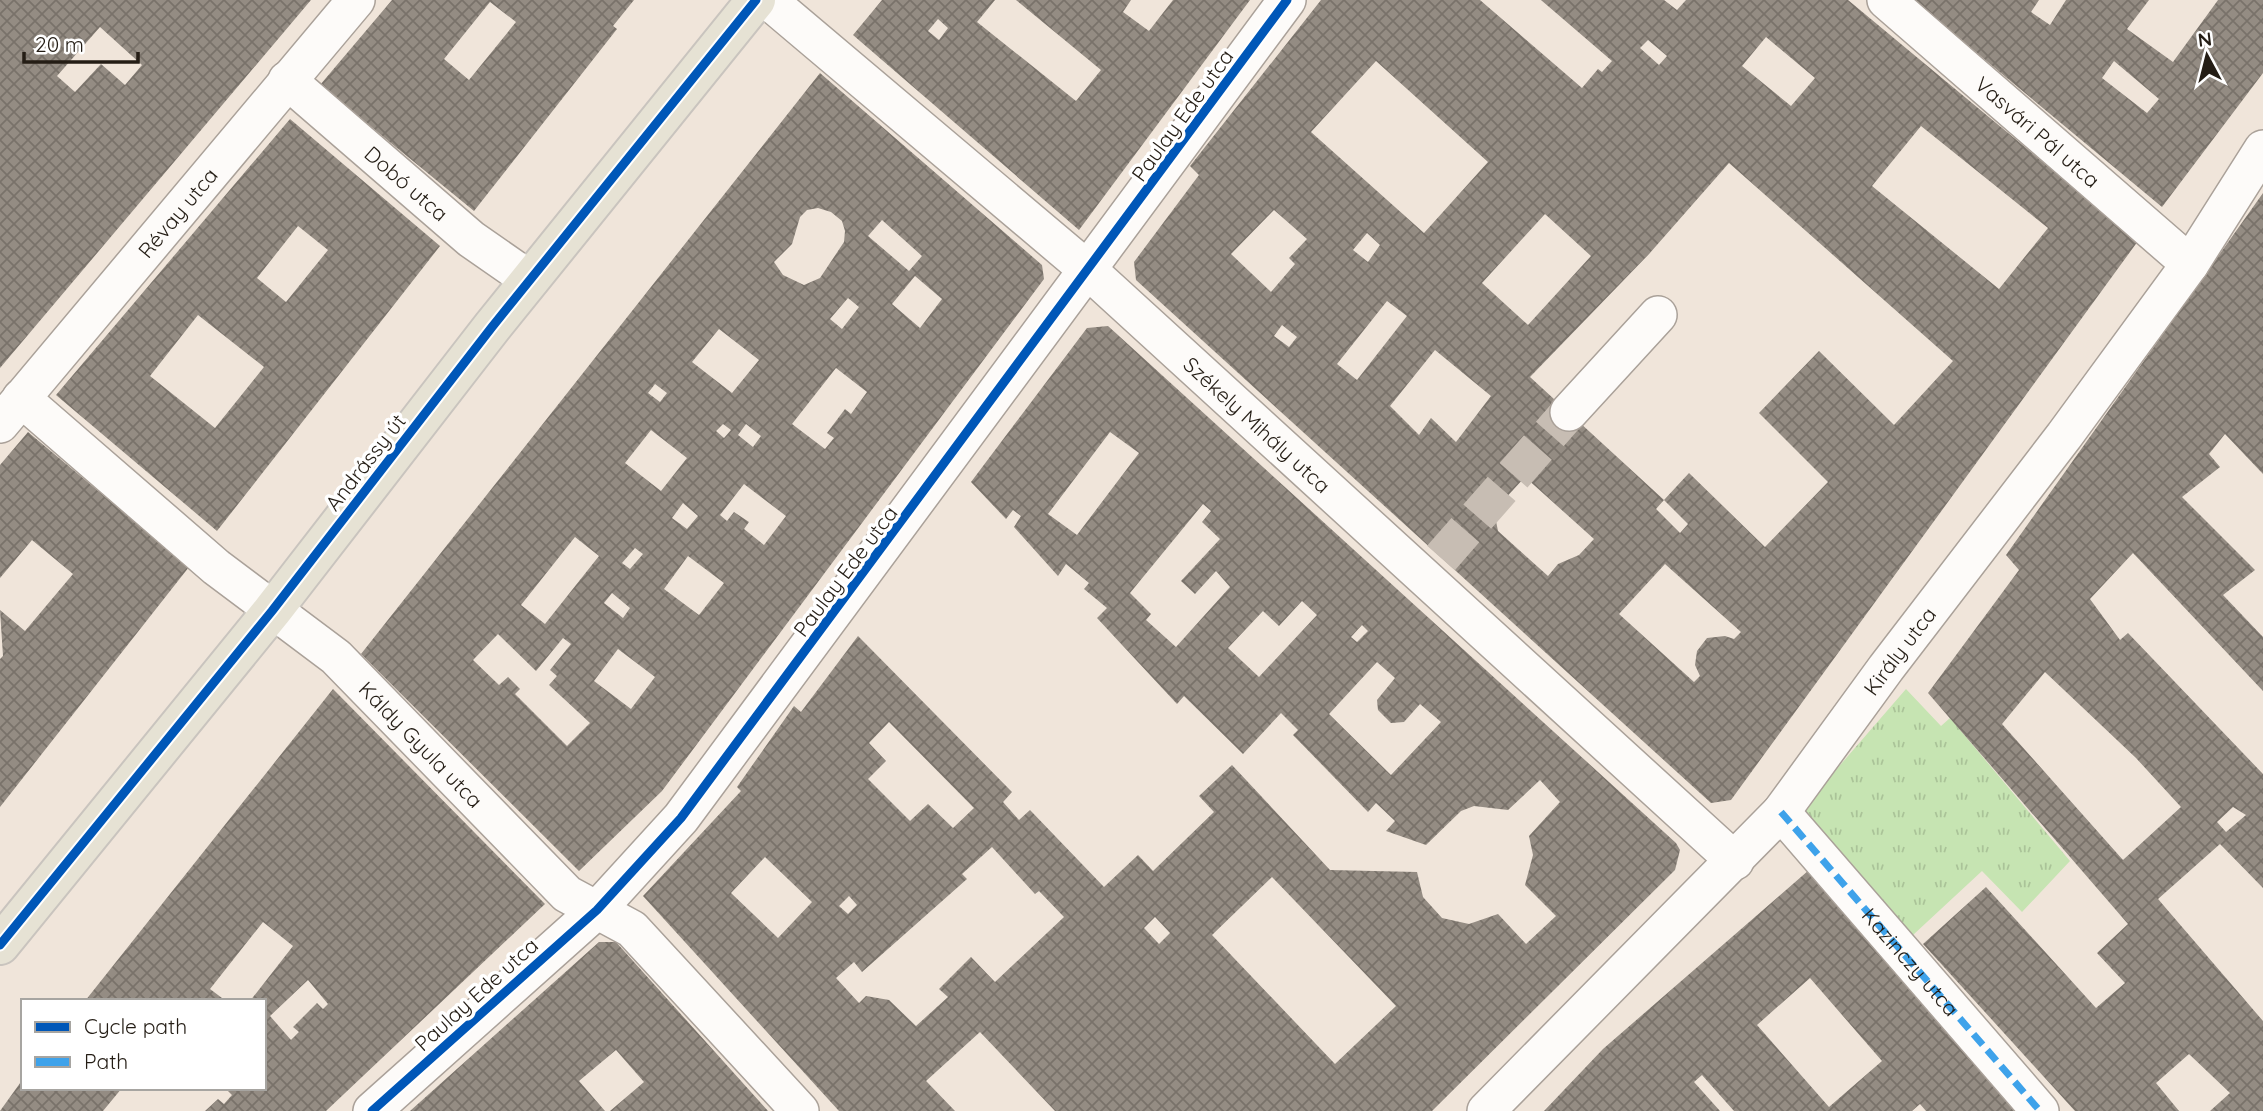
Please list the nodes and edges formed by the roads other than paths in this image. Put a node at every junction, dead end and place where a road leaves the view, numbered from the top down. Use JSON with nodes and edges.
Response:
{"nodes":[{"id":1,"x":356,"y":0,"type":"edge"},
{"id":2,"x":756,"y":0,"type":"edge"},
{"id":3,"x":768,"y":0,"type":"edge"},
{"id":4,"x":1287,"y":0,"type":"edge"},
{"id":5,"x":1886,"y":0,"type":"edge"},
{"id":6,"x":287,"y":80,"type":"junction"},
{"id":7,"x":2263,"y":149,"type":"edge"},
{"id":8,"x":2190,"y":264,"type":"junction"},
{"id":9,"x":1089,"y":271,"type":"junction"},
{"id":10,"x":530,"y":280,"type":"junction"},
{"id":11,"x":1658,"y":315,"type":"dead end"},
{"id":12,"x":11,"y":411,"type":"edge"},
{"id":13,"x":1569,"y":412,"type":"tunnel mouth"},
{"id":14,"x":272,"y":611,"type":"junction"},
{"id":15,"x":1781,"y":812,"type":"junction"},
{"id":16,"x":1735,"y":861,"type":"junction"},
{"id":17,"x":597,"y":909,"type":"junction"},
{"id":18,"x":0,"y":945,"type":"edge"},
{"id":19,"x":372,"y":1111,"type":"edge"},
{"id":20,"x":800,"y":1111,"type":"edge"},
{"id":21,"x":1486,"y":1111,"type":"edge"},
{"id":22,"x":2040,"y":1111,"type":"edge"}],
"edges":[{"from":1,"to":6,"type":"street","name":"Révay utca"},
{"from":2,"to":10,"type":"main road","name":"Andrássy út"},
{"from":3,"to":9,"type":"street","name":"Székely Mihály utca"},
{"from":4,"to":9,"type":"street","name":"Paulay Ede utca"},
{"from":5,"to":8,"type":"street","name":"Vasvári Pál utca"},
{"from":6,"to":10,"type":"street","name":"Dobó utca"},
{"from":6,"to":12,"type":"street","name":"Révay utca"},
{"from":7,"to":8,"type":"street","name":"Király utca"},
{"from":8,"to":15,"type":"street","name":"Király utca"},
{"from":9,"to":16,"type":"street","name":"Székely Mihály utca"},
{"from":9,"to":17,"type":"street","name":"Paulay Ede utca"},
{"from":10,"to":14,"type":"main road","name":"Andrássy út"},
{"from":11,"to":13,"type":"street"},
{"from":12,"to":14,"type":"street","name":"Káldy Gyula utca"},
{"from":14,"to":17,"type":"street","name":"Káldy Gyula utca"},
{"from":14,"to":18,"type":"main road","name":"Andrássy út"},
{"from":15,"to":16,"type":"street","name":"Király utca"},
{"from":15,"to":22,"type":"street","name":"Kazinczy utca"},
{"from":16,"to":21,"type":"street","name":"Király utca"},
{"from":17,"to":19,"type":"street","name":"Paulay Ede utca"},
{"from":17,"to":20,"type":"street","name":"Káldy Gyula utca"}]}
